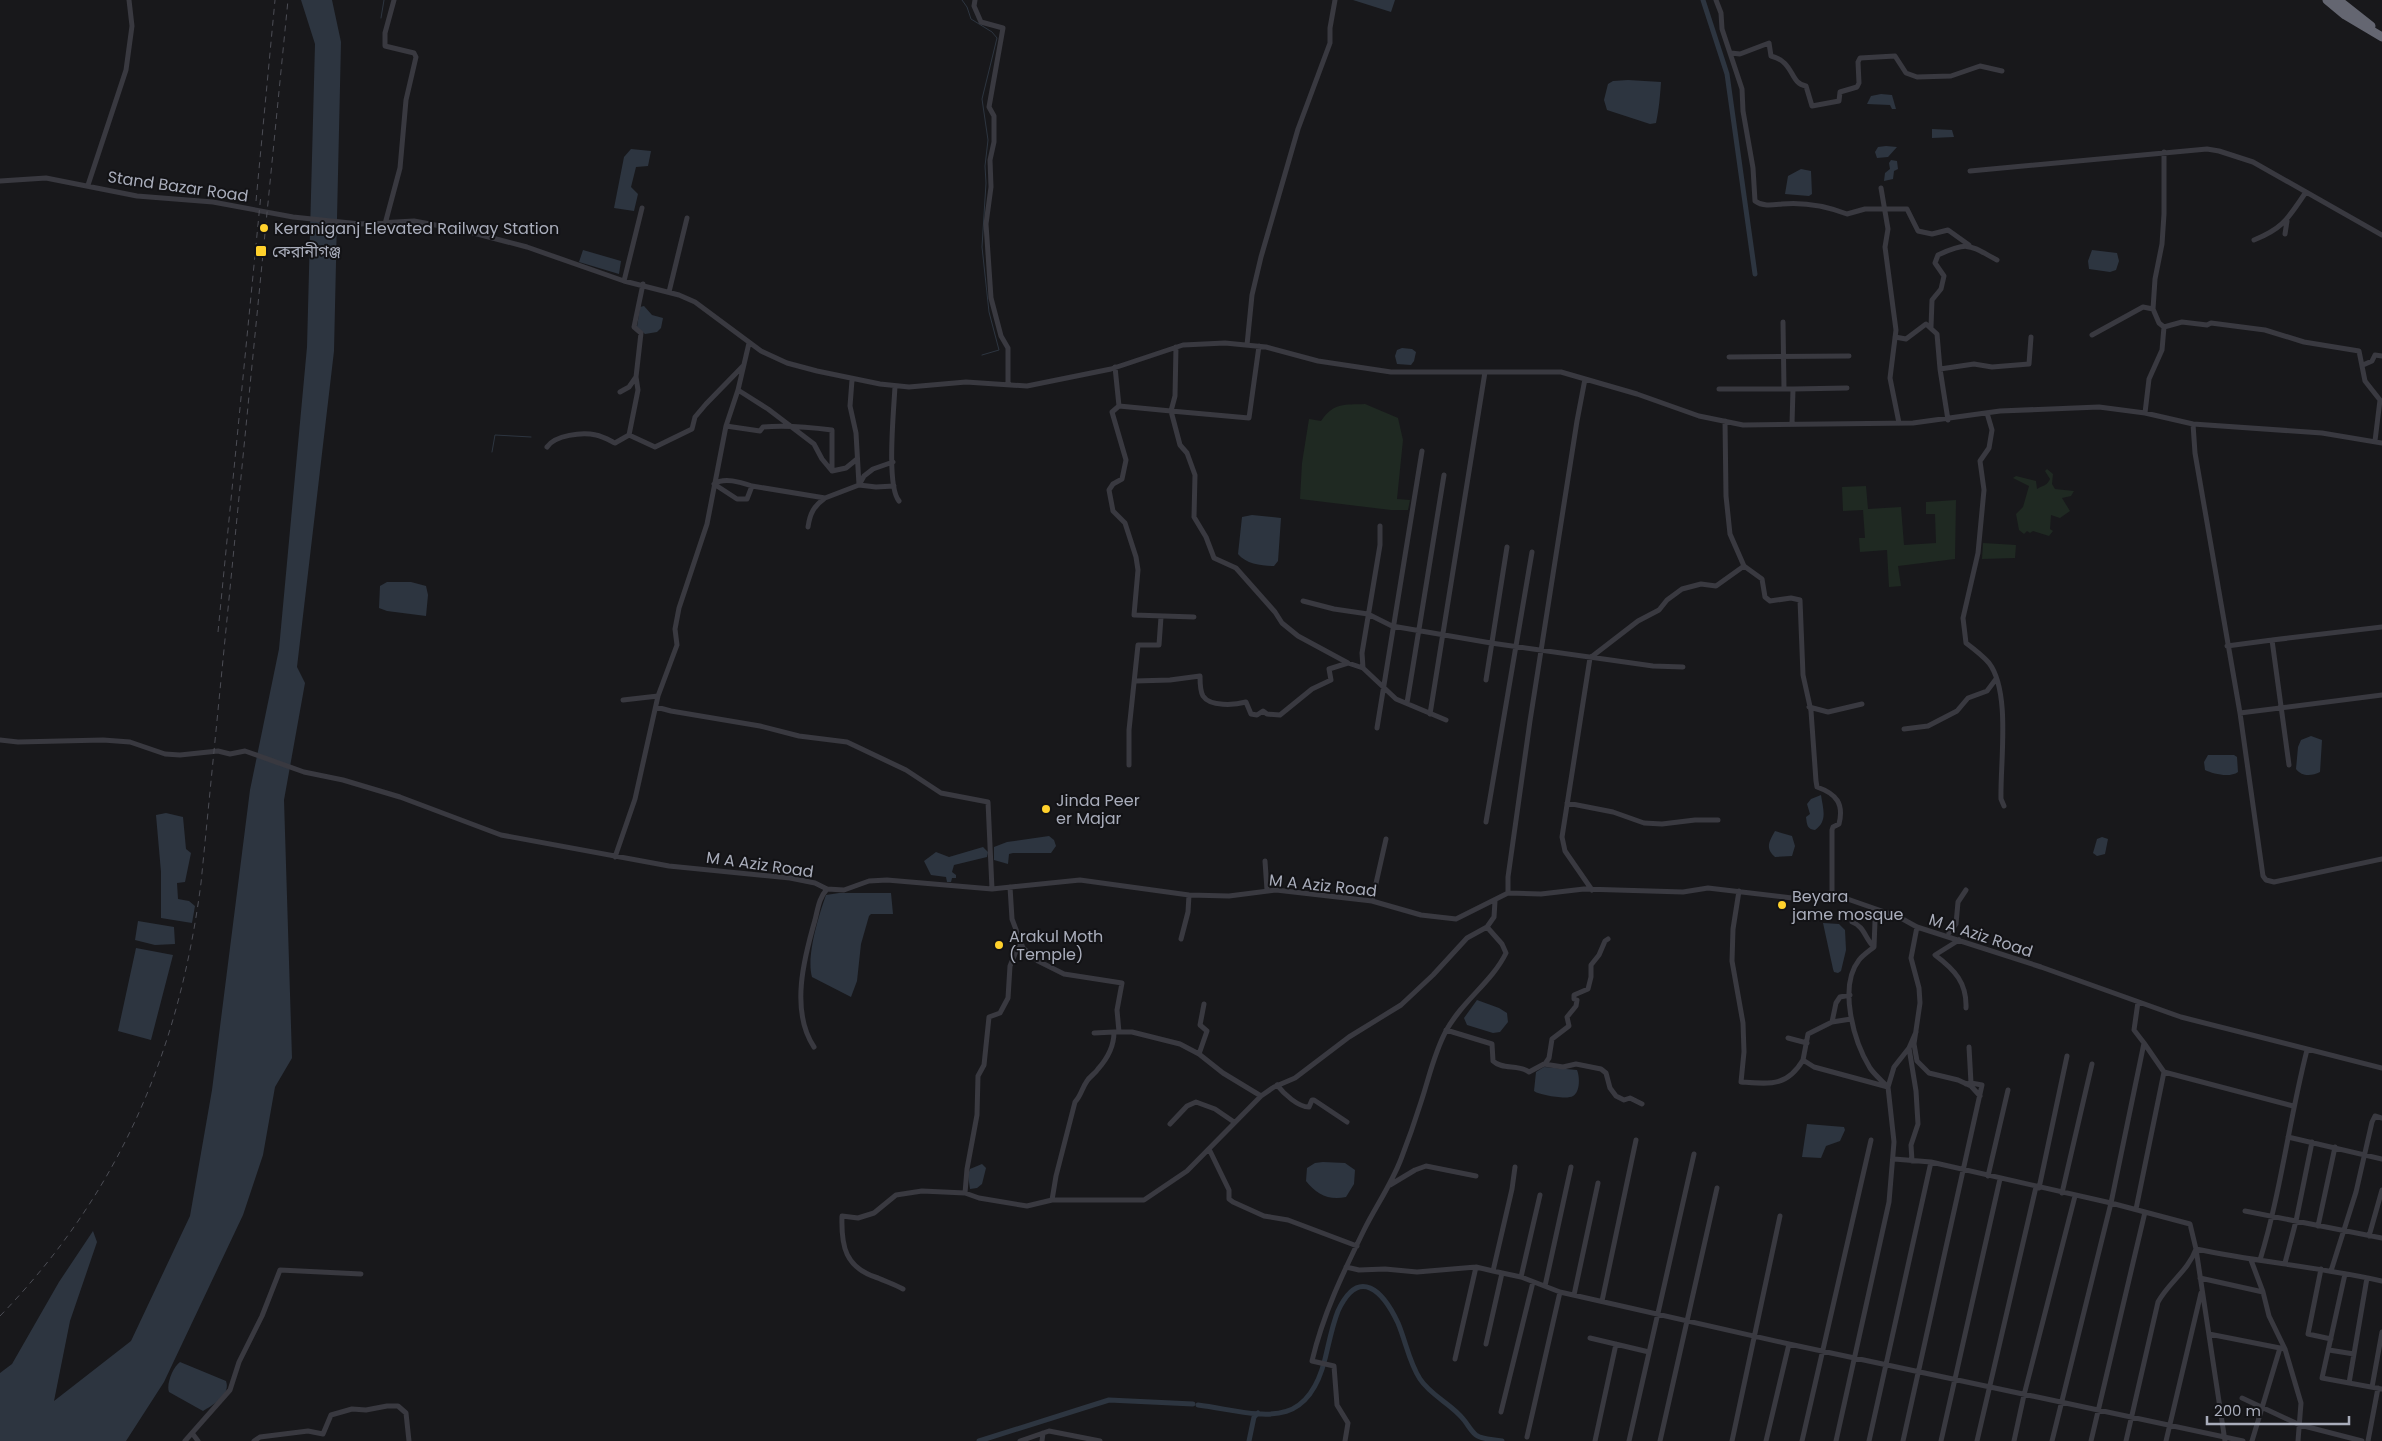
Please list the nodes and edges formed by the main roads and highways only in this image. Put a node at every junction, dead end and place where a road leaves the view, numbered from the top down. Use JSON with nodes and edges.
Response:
{"nodes":[{"id":1,"x":2327,"y":0,"type":"edge"},
{"id":2,"x":2338,"y":0,"type":"edge"},
{"id":3,"x":2382,"y":31,"type":"edge"},
{"id":4,"x":2382,"y":37,"type":"edge"}],
"edges":[{"from":1,"to":4,"type":"highway"},
{"from":2,"to":3,"type":"highway"}]}
